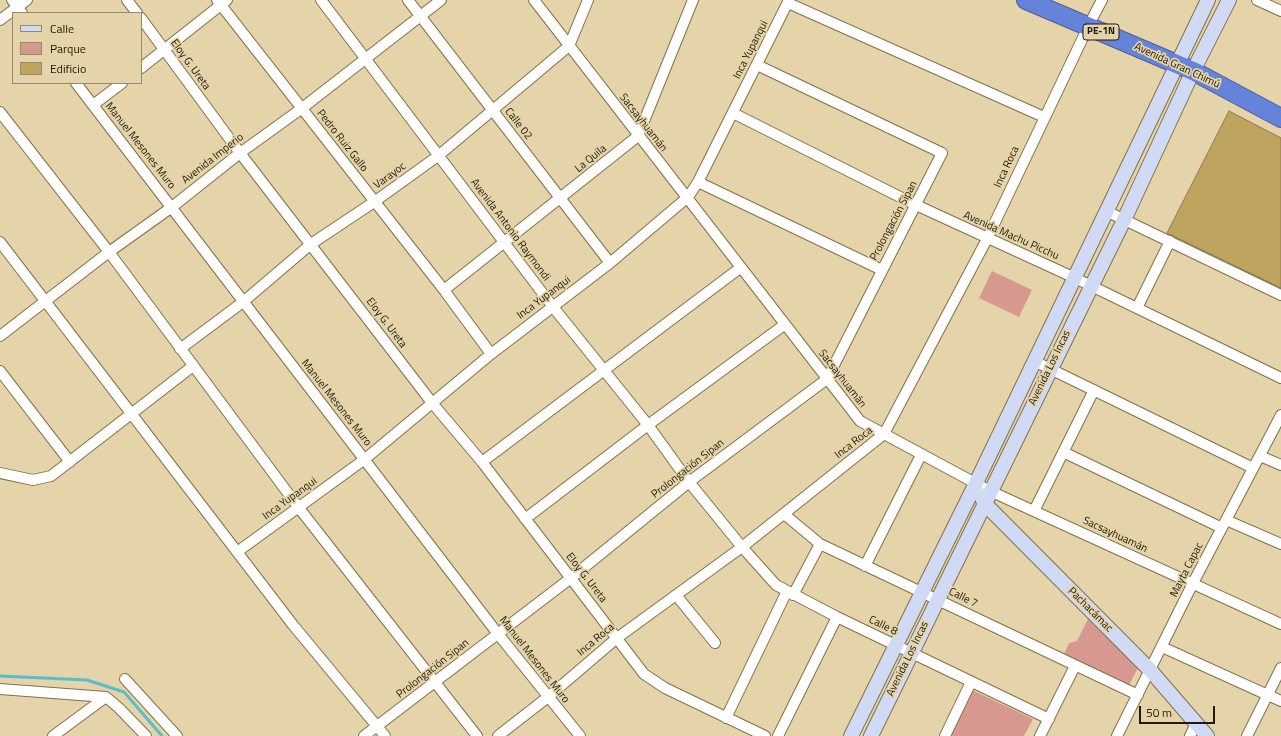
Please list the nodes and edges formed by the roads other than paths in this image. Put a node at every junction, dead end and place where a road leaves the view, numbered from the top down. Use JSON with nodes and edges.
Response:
{"nodes":[{"id":1,"x":27,"y":0,"type":"edge"},
{"id":2,"x":127,"y":0,"type":"edge"},
{"id":3,"x":321,"y":0,"type":"edge"},
{"id":4,"x":408,"y":0,"type":"edge"},
{"id":5,"x":440,"y":0,"type":"edge"},
{"id":6,"x":534,"y":0,"type":"edge"},
{"id":7,"x":588,"y":0,"type":"edge"},
{"id":8,"x":693,"y":0,"type":"edge"},
{"id":9,"x":1026,"y":0,"type":"edge"},
{"id":10,"x":1053,"y":0,"type":"edge"},
{"id":11,"x":1102,"y":0,"type":"edge"},
{"id":12,"x":1208,"y":0,"type":"edge"},
{"id":13,"x":1229,"y":0,"type":"edge"},
{"id":14,"x":1257,"y":0,"type":"edge"},
{"id":15,"x":789,"y":1,"type":"edge"},
{"id":16,"x":222,"y":2,"type":"edge"},
{"id":17,"x":17,"y":7,"type":"edge"},
{"id":18,"x":1281,"y":11,"type":"edge"},
{"id":19,"x":136,"y":12,"type":"edge"},
{"id":20,"x":420,"y":17,"type":"junction"},
{"id":21,"x":142,"y":19,"type":"edge"},
{"id":22,"x":0,"y":20,"type":"edge"},
{"id":23,"x":1091,"y":22,"type":"junction"},
{"id":24,"x":569,"y":46,"type":"junction"},
{"id":25,"x":165,"y":50,"type":"junction"},
{"id":26,"x":365,"y":57,"type":"junction"},
{"id":27,"x":1179,"y":59,"type":"junction"},
{"id":28,"x":757,"y":64,"type":"junction"},
{"id":29,"x":1195,"y":66,"type":"junction"},
{"id":30,"x":142,"y":67,"type":"edge"},
{"id":31,"x":77,"y":84,"type":"edge"},
{"id":32,"x":121,"y":84,"type":"edge"},
{"id":33,"x":93,"y":105,"type":"junction"},
{"id":34,"x":1281,"y":105,"type":"edge"},
{"id":35,"x":301,"y":109,"type":"junction"},
{"id":36,"x":491,"y":110,"type":"junction"},
{"id":37,"x":0,"y":112,"type":"edge"},
{"id":38,"x":733,"y":112,"type":"junction"},
{"id":39,"x":1044,"y":117,"type":"junction"},
{"id":40,"x":1281,"y":118,"type":"edge"},
{"id":41,"x":638,"y":136,"type":"junction"},
{"id":42,"x":240,"y":153,"type":"junction"},
{"id":43,"x":438,"y":156,"type":"junction"},
{"id":44,"x":698,"y":182,"type":"junction"},
{"id":45,"x":688,"y":197,"type":"junction"},
{"id":46,"x":561,"y":198,"type":"junction"},
{"id":47,"x":374,"y":202,"type":"junction"},
{"id":48,"x":916,"y":205,"type":"junction"},
{"id":49,"x":172,"y":207,"type":"junction"},
{"id":50,"x":1106,"y":211,"type":"junction"},
{"id":51,"x":1124,"y":220,"type":"junction"},
{"id":52,"x":987,"y":239,"type":"junction"},
{"id":53,"x":504,"y":241,"type":"junction"},
{"id":54,"x":1170,"y":241,"type":"junction"},
{"id":55,"x":0,"y":242,"type":"edge"},
{"id":56,"x":311,"y":244,"type":"junction"},
{"id":57,"x":108,"y":252,"type":"junction"},
{"id":58,"x":610,"y":263,"type":"junction"},
{"id":59,"x":740,"y":268,"type":"junction"},
{"id":60,"x":882,"y":270,"type":"junction"},
{"id":61,"x":1075,"y":278,"type":"junction"},
{"id":62,"x":1091,"y":286,"type":"junction"},
{"id":63,"x":444,"y":290,"type":"junction"},
{"id":64,"x":1281,"y":295,"type":"edge"},
{"id":65,"x":45,"y":301,"type":"junction"},
{"id":66,"x":243,"y":302,"type":"junction"},
{"id":67,"x":553,"y":307,"type":"junction"},
{"id":68,"x":1137,"y":308,"type":"junction"},
{"id":69,"x":784,"y":325,"type":"junction"},
{"id":70,"x":0,"y":336,"type":"edge"},
{"id":71,"x":180,"y":350,"type":"junction"},
{"id":72,"x":491,"y":354,"type":"junction"},
{"id":73,"x":1034,"y":361,"type":"junction"},
{"id":74,"x":193,"y":366,"type":"junction"},
{"id":75,"x":1050,"y":369,"type":"junction"},
{"id":76,"x":0,"y":370,"type":"edge"},
{"id":77,"x":603,"y":370,"type":"junction"},
{"id":78,"x":1281,"y":378,"type":"edge"},
{"id":79,"x":826,"y":379,"type":"junction"},
{"id":80,"x":1094,"y":390,"type":"junction"},
{"id":81,"x":433,"y":404,"type":"junction"},
{"id":82,"x":131,"y":414,"type":"junction"},
{"id":83,"x":1281,"y":415,"type":"edge"},
{"id":84,"x":648,"y":425,"type":"junction"},
{"id":85,"x":884,"y":434,"type":"junction"},
{"id":86,"x":1063,"y":452,"type":"junction"},
{"id":87,"x":921,"y":455,"type":"junction"},
{"id":88,"x":1260,"y":456,"type":"junction"},
{"id":89,"x":365,"y":459,"type":"junction"},
{"id":90,"x":70,"y":462,"type":"junction"},
{"id":91,"x":482,"y":462,"type":"junction"},
{"id":92,"x":1281,"y":465,"type":"edge"},
{"id":93,"x":1254,"y":468,"type":"junction"},
{"id":94,"x":0,"y":473,"type":"edge"},
{"id":95,"x":689,"y":482,"type":"junction"},
{"id":96,"x":976,"y":483,"type":"junction"},
{"id":97,"x":987,"y":497,"type":"junction"},
{"id":98,"x":299,"y":508,"type":"junction"},
{"id":99,"x":1034,"y":511,"type":"junction"},
{"id":100,"x":784,"y":514,"type":"junction"},
{"id":101,"x":525,"y":519,"type":"junction"},
{"id":102,"x":1224,"y":524,"type":"junction"},
{"id":103,"x":820,"y":544,"type":"junction"},
{"id":104,"x":1281,"y":544,"type":"edge"},
{"id":105,"x":742,"y":547,"type":"junction"},
{"id":106,"x":237,"y":552,"type":"junction"},
{"id":107,"x":865,"y":566,"type":"junction"},
{"id":108,"x":571,"y":578,"type":"junction"},
{"id":109,"x":1193,"y":583,"type":"junction"},
{"id":110,"x":921,"y":592,"type":"junction"},
{"id":111,"x":790,"y":593,"type":"junction"},
{"id":112,"x":676,"y":595,"type":"junction"},
{"id":113,"x":937,"y":599,"type":"junction"},
{"id":114,"x":837,"y":617,"type":"junction"},
{"id":115,"x":1281,"y":624,"type":"edge"},
{"id":116,"x":498,"y":634,"type":"junction"},
{"id":117,"x":617,"y":638,"type":"junction"},
{"id":118,"x":715,"y":643,"type":"dead end"},
{"id":119,"x":895,"y":645,"type":"junction"},
{"id":120,"x":1162,"y":647,"type":"junction"},
{"id":121,"x":912,"y":652,"type":"junction"},
{"id":122,"x":1075,"y":666,"type":"junction"},
{"id":123,"x":1281,"y":668,"type":"edge"},
{"id":124,"x":1150,"y":670,"type":"junction"},
{"id":125,"x":124,"y":679,"type":"dead end"},
{"id":126,"x":436,"y":682,"type":"junction"},
{"id":127,"x":971,"y":682,"type":"junction"},
{"id":128,"x":0,"y":689,"type":"edge"},
{"id":129,"x":1138,"y":695,"type":"junction"},
{"id":130,"x":1268,"y":695,"type":"junction"},
{"id":131,"x":106,"y":697,"type":"junction"},
{"id":132,"x":548,"y":697,"type":"junction"},
{"id":133,"x":1281,"y":701,"type":"edge"},
{"id":134,"x":726,"y":718,"type":"junction"},
{"id":135,"x":1049,"y":719,"type":"junction"},
{"id":136,"x":377,"y":726,"type":"junction"},
{"id":137,"x":1193,"y":730,"type":"edge"},
{"id":138,"x":67,"y":732,"type":"edge"},
{"id":139,"x":53,"y":736,"type":"edge"},
{"id":140,"x":146,"y":736,"type":"edge"},
{"id":141,"x":177,"y":736,"type":"edge"},
{"id":142,"x":364,"y":736,"type":"edge"},
{"id":143,"x":385,"y":736,"type":"edge"},
{"id":144,"x":477,"y":736,"type":"edge"},
{"id":145,"x":498,"y":736,"type":"edge"},
{"id":146,"x":580,"y":736,"type":"edge"},
{"id":147,"x":765,"y":736,"type":"edge"},
{"id":148,"x":778,"y":736,"type":"edge"},
{"id":149,"x":851,"y":736,"type":"edge"},
{"id":150,"x":871,"y":736,"type":"edge"},
{"id":151,"x":945,"y":736,"type":"edge"},
{"id":152,"x":1040,"y":736,"type":"edge"},
{"id":153,"x":1117,"y":736,"type":"edge"},
{"id":154,"x":1207,"y":736,"type":"edge"},
{"id":155,"x":1248,"y":736,"type":"edge"}],
"edges":[{"from":1,"to":17,"type":"street"},
{"from":2,"to":19,"type":"street"},
{"from":3,"to":26,"type":"street","name":"Avenida Antonio Raymondi"},
{"from":4,"to":20,"type":"street","name":"Calle 02"},
{"from":5,"to":20,"type":"street","name":"Avenida Imperio"},
{"from":6,"to":24,"type":"street","name":"Sacsayhuamán"},
{"from":7,"to":24,"type":"street","name":"Varayoc"},
{"from":8,"to":41,"type":"street","name":"La Quila"},
{"from":9,"to":23,"type":"highway","name":"Avenida Gran Chimú","number":"PE-1N"},
{"from":10,"to":23,"type":"highway","name":"Avenida Gran Chimú","number":"PE-1N"},
{"from":11,"to":23,"type":"street","name":"Inca Roca"},
{"from":12,"to":27,"type":"street","name":"Avenida Los Incas"},
{"from":13,"to":29,"type":"street","name":"Avenida Los Incas"},
{"from":14,"to":18,"type":"street"},
{"from":15,"to":28,"type":"street","name":"Inca Yupanqui"},
{"from":15,"to":39,"type":"street"},
{"from":16,"to":25,"type":"street"},
{"from":16,"to":35,"type":"street","name":"Pedro Ruiz Gallo"},
{"from":17,"to":22,"type":"street"},
{"from":20,"to":26,"type":"street","name":"Avenida Imperio"},
{"from":20,"to":36,"type":"street","name":"Calle 02"},
{"from":21,"to":25,"type":"street","name":"Eloy G. Ureta"},
{"from":23,"to":27,"type":"highway","name":"Avenida Gran Chimú","number":"PE-1N"},
{"from":23,"to":39,"type":"street","name":"Inca Roca"},
{"from":24,"to":36,"type":"street","name":"Varayoc"},
{"from":24,"to":41,"type":"street","name":"Sacsayhuamán"},
{"from":25,"to":30,"type":"street"},
{"from":25,"to":42,"type":"street","name":"Eloy G. Ureta"},
{"from":26,"to":35,"type":"street","name":"Avenida Imperio"},
{"from":26,"to":43,"type":"street","name":"Avenida Antonio Raymondi"},
{"from":27,"to":29,"type":"highway","name":"Avenida Gran Chimú","number":"PE-1N"},
{"from":27,"to":50,"type":"street","name":"Avenida Los Incas"},
{"from":28,"to":38,"type":"street","name":"Inca Yupanqui"},
{"from":28,"to":48,"type":"street","name":"Prolongación Sipan"},
{"from":29,"to":34,"type":"highway","name":"Avenida Gran Chimú","number":"PE-1N"},
{"from":29,"to":40,"type":"highway","name":"Avenida Gran Chimú","number":"PE-1N"},
{"from":29,"to":51,"type":"street","name":"Avenida Los Incas"},
{"from":31,"to":33,"type":"street","name":"Manuel Mesones Muro"},
{"from":32,"to":33,"type":"street"},
{"from":33,"to":49,"type":"street","name":"Manuel Mesones Muro"},
{"from":35,"to":42,"type":"street","name":"Avenida Imperio"},
{"from":35,"to":47,"type":"street","name":"Pedro Ruiz Gallo"},
{"from":36,"to":43,"type":"street","name":"Varayoc"},
{"from":36,"to":46,"type":"street","name":"Calle 02"},
{"from":37,"to":57,"type":"street"},
{"from":38,"to":44,"type":"street","name":"Inca Yupanqui"},
{"from":38,"to":48,"type":"street","name":"Avenida Machu Picchu"},
{"from":39,"to":52,"type":"street","name":"Inca Roca"},
{"from":41,"to":45,"type":"street","name":"Sacsayhuamán"},
{"from":41,"to":46,"type":"street","name":"La Quila"},
{"from":42,"to":49,"type":"street","name":"Avenida Imperio"},
{"from":42,"to":56,"type":"street","name":"Eloy G. Ureta"},
{"from":43,"to":47,"type":"street","name":"Varayoc"},
{"from":43,"to":53,"type":"street","name":"Avenida Antonio Raymondi"},
{"from":44,"to":45,"type":"street","name":"Inca Yupanqui"},
{"from":44,"to":60,"type":"street"},
{"from":45,"to":58,"type":"street","name":"Inca Yupanqui"},
{"from":45,"to":59,"type":"street","name":"Sacsayhuamán"},
{"from":46,"to":53,"type":"street","name":"La Quila"},
{"from":46,"to":58,"type":"street","name":"Calle 02"},
{"from":47,"to":56,"type":"street","name":"Varayoc"},
{"from":47,"to":63,"type":"street","name":"Pedro Ruiz Gallo"},
{"from":48,"to":52,"type":"street","name":"Avenida Machu Picchu"},
{"from":48,"to":60,"type":"street","name":"Prolongación Sipan"},
{"from":49,"to":57,"type":"street","name":"Avenida Imperio"},
{"from":49,"to":66,"type":"street","name":"Manuel Mesones Muro"},
{"from":50,"to":51,"type":"street"},
{"from":50,"to":61,"type":"street","name":"Avenida Los Incas"},
{"from":51,"to":54,"type":"street"},
{"from":51,"to":62,"type":"street","name":"Avenida Los Incas"},
{"from":52,"to":61,"type":"street","name":"Avenida Machu Picchu"},
{"from":52,"to":85,"type":"street","name":"Inca Roca"},
{"from":53,"to":63,"type":"street","name":"La Quila"},
{"from":53,"to":67,"type":"street","name":"Avenida Antonio Raymondi"},
{"from":54,"to":64,"type":"street"},
{"from":54,"to":68,"type":"street"},
{"from":55,"to":65,"type":"street"},
{"from":56,"to":66,"type":"street","name":"Varayoc"},
{"from":56,"to":81,"type":"street","name":"Eloy G. Ureta"},
{"from":57,"to":65,"type":"street","name":"Avenida Imperio"},
{"from":57,"to":71,"type":"street"},
{"from":58,"to":67,"type":"street","name":"Inca Yupanqui"},
{"from":59,"to":69,"type":"street","name":"Sacsayhuamán"},
{"from":59,"to":77,"type":"street"},
{"from":60,"to":79,"type":"street","name":"Prolongación Sipan"},
{"from":61,"to":62,"type":"street","name":"Avenida Machu Picchu"},
{"from":61,"to":73,"type":"street","name":"Avenida Los Incas"},
{"from":62,"to":68,"type":"street","name":"Avenida Machu Picchu"},
{"from":62,"to":75,"type":"street","name":"Avenida Los Incas"},
{"from":63,"to":72,"type":"street","name":"Pedro Ruiz Gallo"},
{"from":65,"to":70,"type":"street","name":"Avenida Imperio"},
{"from":65,"to":82,"type":"street"},
{"from":66,"to":71,"type":"street","name":"Varayoc"},
{"from":66,"to":89,"type":"street","name":"Manuel Mesones Muro"},
{"from":67,"to":72,"type":"street","name":"Inca Yupanqui"},
{"from":67,"to":77,"type":"street","name":"Avenida Antonio Raymondi"},
{"from":68,"to":78,"type":"street","name":"Avenida Machu Picchu"},
{"from":69,"to":79,"type":"street","name":"Sacsayhuamán"},
{"from":69,"to":84,"type":"street"},
{"from":71,"to":74,"type":"street"},
{"from":72,"to":81,"type":"street","name":"Inca Yupanqui"},
{"from":73,"to":75,"type":"street"},
{"from":73,"to":96,"type":"street","name":"Avenida Los Incas"},
{"from":74,"to":82,"type":"street"},
{"from":74,"to":98,"type":"street"},
{"from":75,"to":80,"type":"street"},
{"from":75,"to":97,"type":"street","name":"Avenida Los Incas"},
{"from":76,"to":90,"type":"street"},
{"from":77,"to":84,"type":"street","name":"Avenida Antonio Raymondi"},
{"from":77,"to":91,"type":"street"},
{"from":79,"to":85,"type":"street","name":"Sacsayhuamán"},
{"from":79,"to":95,"type":"street","name":"Prolongación Sipan"},
{"from":80,"to":86,"type":"street"},
{"from":80,"to":93,"type":"street"},
{"from":81,"to":89,"type":"street","name":"Inca Yupanqui"},
{"from":81,"to":91,"type":"street","name":"Eloy G. Ureta"},
{"from":82,"to":90,"type":"street"},
{"from":82,"to":106,"type":"street"},
{"from":83,"to":88,"type":"street","name":"Mayta Capac"},
{"from":84,"to":95,"type":"street","name":"Avenida Antonio Raymondi"},
{"from":84,"to":101,"type":"street"},
{"from":85,"to":87,"type":"street","name":"Sacsayhuamán"},
{"from":85,"to":100,"type":"street","name":"Inca Roca"},
{"from":86,"to":99,"type":"street"},
{"from":86,"to":102,"type":"street"},
{"from":87,"to":96,"type":"street","name":"Sacsayhuamán"},
{"from":87,"to":107,"type":"street"},
{"from":88,"to":92,"type":"street"},
{"from":88,"to":93,"type":"street","name":"Mayta Capac"},
{"from":89,"to":98,"type":"street","name":"Inca Yupanqui"},
{"from":89,"to":116,"type":"street","name":"Manuel Mesones Muro"},
{"from":90,"to":94,"type":"street"},
{"from":91,"to":101,"type":"street","name":"Eloy G. Ureta"},
{"from":93,"to":102,"type":"street","name":"Mayta Capac"},
{"from":95,"to":105,"type":"street","name":"Avenida Antonio Raymondi"},
{"from":95,"to":108,"type":"street","name":"Prolongación Sipan"},
{"from":96,"to":97,"type":"street","name":"Pachacámac"},
{"from":96,"to":110,"type":"street","name":"Avenida Los Incas"},
{"from":97,"to":99,"type":"street","name":"Sacsayhuamán"},
{"from":97,"to":113,"type":"street","name":"Avenida Los Incas"},
{"from":97,"to":124,"type":"street","name":"Pachacámac"},
{"from":98,"to":106,"type":"street","name":"Inca Yupanqui"},
{"from":98,"to":126,"type":"street"},
{"from":99,"to":109,"type":"street","name":"Sacsayhuamán"},
{"from":100,"to":103,"type":"street","name":"Calle 7"},
{"from":100,"to":105,"type":"street","name":"Inca Roca"},
{"from":101,"to":108,"type":"street","name":"Eloy G. Ureta"},
{"from":102,"to":104,"type":"street"},
{"from":102,"to":109,"type":"street","name":"Mayta Capac"},
{"from":103,"to":107,"type":"street","name":"Calle 7"},
{"from":103,"to":111,"type":"street"},
{"from":105,"to":111,"type":"street","name":"Calle 8"},
{"from":105,"to":112,"type":"street","name":"Inca Roca"},
{"from":106,"to":136,"type":"street"},
{"from":107,"to":110,"type":"street","name":"Calle 7"},
{"from":108,"to":116,"type":"street","name":"Prolongación Sipan"},
{"from":108,"to":117,"type":"street","name":"Eloy G. Ureta"},
{"from":109,"to":115,"type":"street","name":"Sacsayhuamán"},
{"from":109,"to":120,"type":"street","name":"Mayta Capac"},
{"from":110,"to":113,"type":"street","name":"Calle 7"},
{"from":110,"to":119,"type":"street","name":"Avenida Los Incas"},
{"from":111,"to":114,"type":"street","name":"Calle 8"},
{"from":111,"to":134,"type":"street"},
{"from":112,"to":117,"type":"street","name":"Inca Roca"},
{"from":112,"to":118,"type":"street"},
{"from":113,"to":121,"type":"street","name":"Avenida Los Incas"},
{"from":113,"to":122,"type":"street","name":"Calle 7"},
{"from":114,"to":119,"type":"street","name":"Calle 8"},
{"from":114,"to":148,"type":"street"},
{"from":116,"to":126,"type":"street","name":"Prolongación Sipan"},
{"from":116,"to":132,"type":"street","name":"Manuel Mesones Muro"},
{"from":117,"to":132,"type":"street","name":"Inca Roca"},
{"from":117,"to":134,"type":"street","name":"Eloy G. Ureta"},
{"from":119,"to":121,"type":"street","name":"Calle 8"},
{"from":119,"to":149,"type":"street","name":"Avenida Los Incas"},
{"from":120,"to":124,"type":"street","name":"Mayta Capac"},
{"from":120,"to":130,"type":"street"},
{"from":121,"to":127,"type":"street","name":"Calle 8"},
{"from":121,"to":150,"type":"street","name":"Avenida Los Incas"},
{"from":122,"to":129,"type":"street","name":"Calle 7"},
{"from":122,"to":135,"type":"street"},
{"from":123,"to":130,"type":"street"},
{"from":124,"to":129,"type":"street","name":"Mayta Capac"},
{"from":124,"to":137,"type":"street","name":"Pachacámac"},
{"from":125,"to":141,"type":"street"},
{"from":126,"to":136,"type":"street","name":"Prolongación Sipan"},
{"from":126,"to":144,"type":"street"},
{"from":127,"to":135,"type":"street","name":"Calle 8"},
{"from":127,"to":151,"type":"street"},
{"from":128,"to":131,"type":"street"},
{"from":129,"to":153,"type":"street","name":"Mayta Capac"},
{"from":130,"to":133,"type":"street"},
{"from":130,"to":155,"type":"street"},
{"from":131,"to":138,"type":"street"},
{"from":131,"to":140,"type":"street"},
{"from":132,"to":145,"type":"street","name":"Inca Roca"},
{"from":132,"to":146,"type":"street","name":"Manuel Mesones Muro"},
{"from":134,"to":147,"type":"street","name":"Eloy G. Ureta"},
{"from":135,"to":152,"type":"street"},
{"from":136,"to":142,"type":"street","name":"Prolongación Sipan"},
{"from":136,"to":143,"type":"street"},
{"from":137,"to":154,"type":"street","name":"Pachacámac"},
{"from":138,"to":139,"type":"street"}]}
